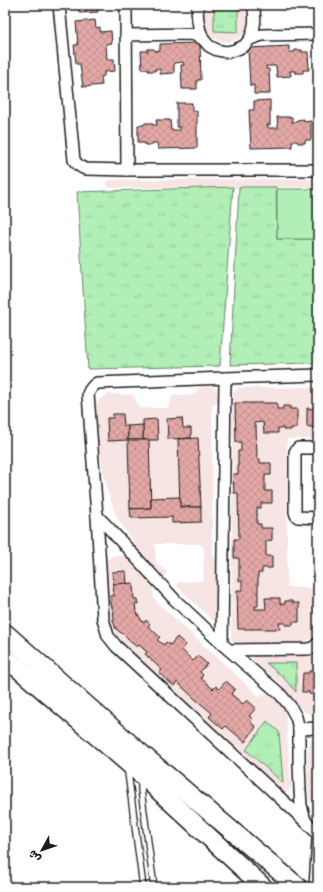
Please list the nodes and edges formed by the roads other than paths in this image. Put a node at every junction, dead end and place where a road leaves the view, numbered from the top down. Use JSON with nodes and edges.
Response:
{"nodes":[{"id":1,"x":59,"y":5,"type":"edge"},
{"id":2,"x":126,"y":5,"type":"edge"},
{"id":3,"x":198,"y":5,"type":"edge"},
{"id":4,"x":253,"y":5,"type":"edge"},
{"id":5,"x":318,"y":34,"type":"edge"},
{"id":6,"x":126,"y":35,"type":"junction"},
{"id":7,"x":203,"y":39,"type":"junction"},
{"id":8,"x":250,"y":39,"type":"junction"},
{"id":9,"x":127,"y":170,"type":"junction"},
{"id":10,"x":318,"y":170,"type":"edge"},
{"id":11,"x":318,"y":375,"type":"edge"},
{"id":12,"x":224,"y":378,"type":"junction"},
{"id":13,"x":318,"y":448,"type":"edge"},
{"id":14,"x":97,"y":516,"type":"junction"},
{"id":15,"x":318,"y":518,"type":"edge"},
{"id":16,"x":5,"y":633,"type":"edge"},
{"id":17,"x":318,"y":643,"type":"edge"},
{"id":18,"x":226,"y":647,"type":"junction"},
{"id":19,"x":5,"y":657,"type":"edge"},
{"id":20,"x":318,"y":728,"type":"edge"},
{"id":21,"x":299,"y":729,"type":"junction"},
{"id":22,"x":136,"y":763,"type":"junction"},
{"id":23,"x":305,"y":821,"type":"junction"},
{"id":24,"x":318,"y":834,"type":"edge"},
{"id":25,"x":318,"y":840,"type":"edge"},
{"id":26,"x":143,"y":887,"type":"edge"},
{"id":27,"x":154,"y":887,"type":"edge"},
{"id":28,"x":263,"y":887,"type":"edge"},
{"id":29,"x":298,"y":887,"type":"edge"},
{"id":30,"x":315,"y":887,"type":"edge"}],
"edges":[{"from":1,"to":9,"type":"street"},
{"from":2,"to":6,"type":"street"},
{"from":3,"to":7,"type":"street"},
{"from":4,"to":8,"type":"street"},
{"from":5,"to":8,"type":"street"},
{"from":6,"to":7,"type":"street"},
{"from":6,"to":9,"type":"street"},
{"from":7,"to":8,"type":"street"},
{"from":9,"to":10,"type":"street"},
{"from":11,"to":12,"type":"street"},
{"from":12,"to":14,"type":"street"},
{"from":12,"to":18,"type":"street"},
{"from":13,"to":15,"type":"street"},
{"from":14,"to":18,"type":"street"},
{"from":14,"to":23,"type":"street"},
{"from":16,"to":22,"type":"main road"},
{"from":17,"to":18,"type":"street"},
{"from":18,"to":21,"type":"street"},
{"from":19,"to":22,"type":"main road"},
{"from":20,"to":21,"type":"street"},
{"from":21,"to":23,"type":"street"},
{"from":22,"to":26,"type":"lane"},
{"from":22,"to":27,"type":"lane"},
{"from":22,"to":28,"type":"main road"},
{"from":22,"to":29,"type":"main road"},
{"from":23,"to":24,"type":"street"},
{"from":25,"to":30,"type":"street"}]}
